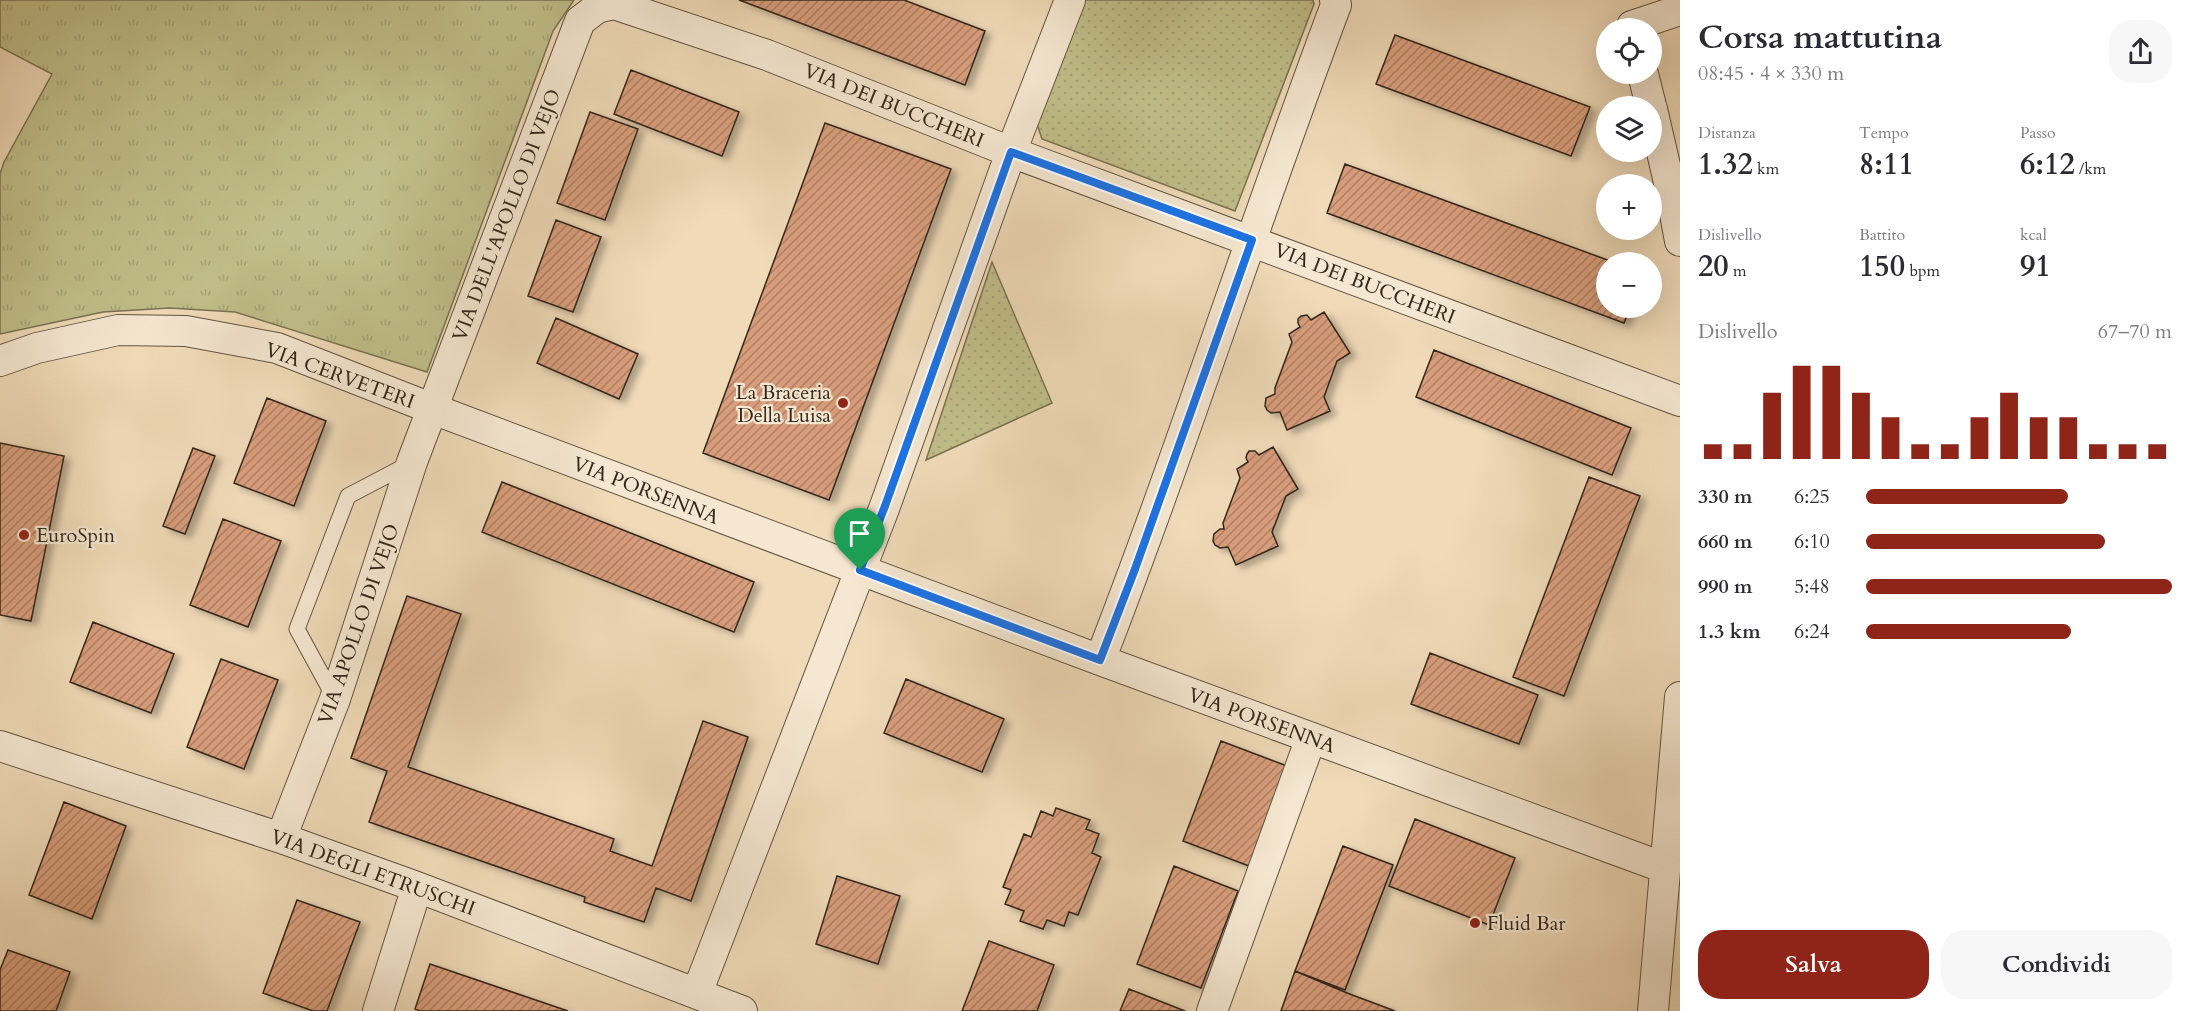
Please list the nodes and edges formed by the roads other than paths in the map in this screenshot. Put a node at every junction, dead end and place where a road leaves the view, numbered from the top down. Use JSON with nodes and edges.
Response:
{"nodes":[{"id":1,"x":1070,"y":0,"type":"edge"},
{"id":2,"x":1335,"y":0,"type":"edge"},
{"id":3,"x":1680,"y":10,"type":"edge"},
{"id":4,"x":1630,"y":18,"type":"edge"},
{"id":5,"x":580,"y":21,"type":"joint"},
{"id":6,"x":1011,"y":152,"type":"junction"},
{"id":7,"x":1662,"y":154,"type":"edge"},
{"id":8,"x":1252,"y":240,"type":"junction"},
{"id":9,"x":1680,"y":242,"type":"edge"},
{"id":10,"x":0,"y":362,"type":"edge"},
{"id":11,"x":1680,"y":401,"type":"edge"},
{"id":12,"x":433,"y":409,"type":"junction"},
{"id":13,"x":412,"y":462,"type":"junction"},
{"id":14,"x":860,"y":570,"type":"junction"},
{"id":15,"x":1100,"y":660,"type":"junction"},
{"id":16,"x":1680,"y":697,"type":"edge"},
{"id":17,"x":335,"y":699,"type":"junction"},
{"id":18,"x":1311,"y":738,"type":"junction"},
{"id":19,"x":0,"y":746,"type":"edge"},
{"id":20,"x":281,"y":838,"type":"junction"},
{"id":21,"x":1665,"y":868,"type":"junction"},
{"id":22,"x":417,"y":887,"type":"junction"},
{"id":23,"x":698,"y":993,"type":"junction"},
{"id":24,"x":378,"y":1011,"type":"edge"},
{"id":25,"x":742,"y":1011,"type":"edge"},
{"id":26,"x":1212,"y":1011,"type":"edge"},
{"id":27,"x":1653,"y":1011,"type":"edge"}],
"edges":[{"from":1,"to":6,"type":"street"},
{"from":2,"to":8,"type":"street"},
{"from":3,"to":4,"type":"street"},
{"from":5,"to":6,"type":"street","name":"VIA DEI BUCCHERI"},
{"from":5,"to":12,"type":"street","name":"VIA DELL'APOLLO DI VEJO"},
{"from":6,"to":8,"type":"street","name":"VIA DEI BUCCHERI"},
{"from":6,"to":14,"type":"street"},
{"from":7,"to":9,"type":"street"},
{"from":8,"to":11,"type":"street","name":"VIA DEI BUCCHERI"},
{"from":8,"to":15,"type":"street"},
{"from":10,"to":12,"type":"street","name":"VIA CERVETERI"},
{"from":12,"to":13,"type":"street","name":"VIA APOLLO DI VEJO"},
{"from":12,"to":14,"type":"street","name":"VIA PORSENNA"},
{"from":13,"to":17,"type":"street","name":"VIA APOLLO DI VEJO"},
{"from":13,"to":17,"type":"lane"},
{"from":14,"to":15,"type":"street","name":"VIA PORSENNA"},
{"from":14,"to":23,"type":"street"},
{"from":15,"to":18,"type":"street","name":"VIA PORSENNA"},
{"from":16,"to":21,"type":"street"},
{"from":17,"to":20,"type":"street","name":"VIA APOLLO DI VEJO"},
{"from":18,"to":21,"type":"street","name":"VIA PORSENNA"},
{"from":18,"to":26,"type":"street"},
{"from":19,"to":20,"type":"street","name":"VIA DEGLI ETRUSCHI"},
{"from":20,"to":22,"type":"street","name":"VIA DEGLI ETRUSCHI"},
{"from":21,"to":27,"type":"street"},
{"from":22,"to":23,"type":"street","name":"VIA DEGLI ETRUSCHI"},
{"from":22,"to":24,"type":"street"},
{"from":23,"to":25,"type":"street","name":"VIA DEGLI ETRUSCHI"}]}
